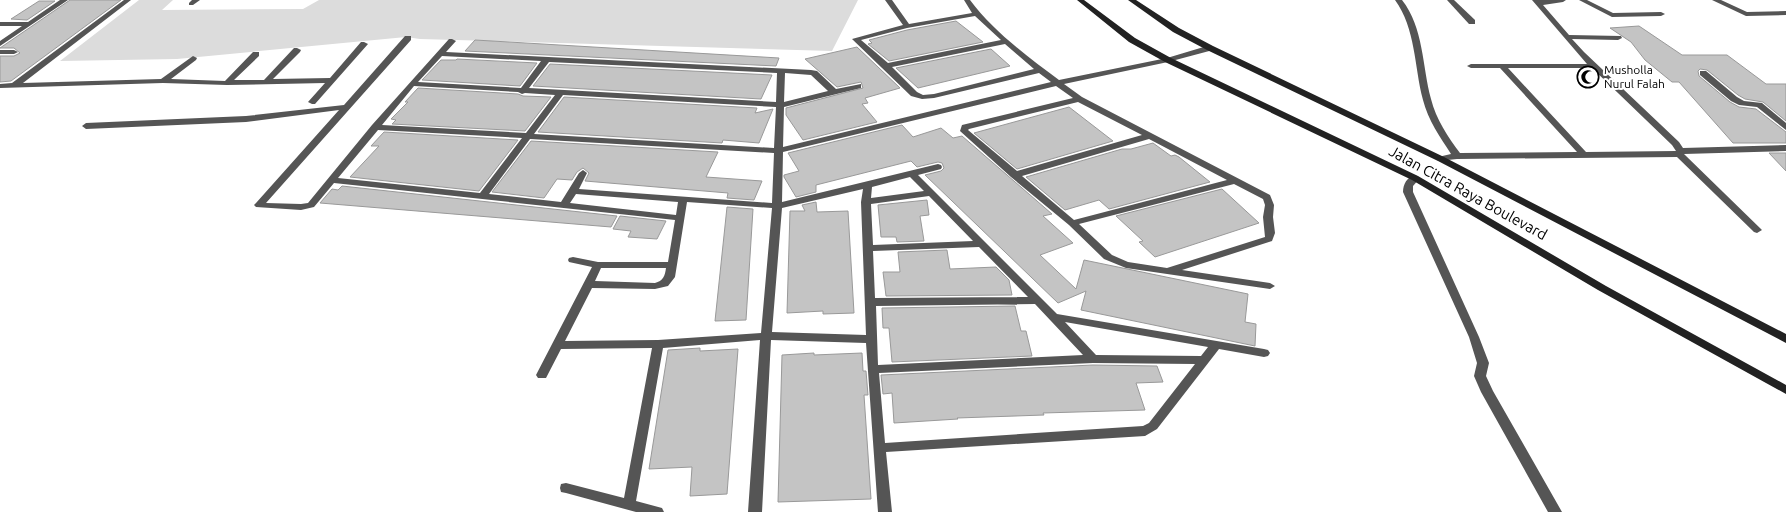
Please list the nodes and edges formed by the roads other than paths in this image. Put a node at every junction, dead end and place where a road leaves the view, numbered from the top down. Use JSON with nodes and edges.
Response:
{"nodes":[{"id":1,"x":65,"y":0,"type":"edge"},
{"id":2,"x":128,"y":0,"type":"edge"},
{"id":3,"x":888,"y":0,"type":"edge"},
{"id":4,"x":967,"y":0,"type":"edge"},
{"id":5,"x":1080,"y":0,"type":"edge"},
{"id":6,"x":1131,"y":0,"type":"edge"},
{"id":7,"x":1398,"y":0,"type":"edge"},
{"id":8,"x":1450,"y":0,"type":"edge"},
{"id":9,"x":1563,"y":0,"type":"edge"},
{"id":10,"x":1582,"y":0,"type":"edge"},
{"id":11,"x":1715,"y":0,"type":"edge"},
{"id":12,"x":1536,"y":1,"type":"edge"},
{"id":13,"x":1786,"y":13,"type":"edge"},
{"id":14,"x":977,"y":14,"type":"junction"},
{"id":15,"x":1661,"y":14,"type":"dead end"},
{"id":16,"x":1472,"y":22,"type":"dead end"},
{"id":17,"x":0,"y":24,"type":"edge"},
{"id":18,"x":29,"y":24,"type":"junction"},
{"id":19,"x":907,"y":26,"type":"junction"},
{"id":20,"x":1567,"y":37,"type":"junction"},
{"id":21,"x":408,"y":38,"type":"dead end"},
{"id":22,"x":1618,"y":38,"type":"dead end"},
{"id":23,"x":452,"y":41,"type":"dead end"},
{"id":24,"x":1006,"y":41,"type":"junction"},
{"id":25,"x":0,"y":44,"type":"edge"},
{"id":26,"x":364,"y":44,"type":"dead end"},
{"id":27,"x":1210,"y":48,"type":"junction"},
{"id":28,"x":296,"y":50,"type":"dead end"},
{"id":29,"x":0,"y":52,"type":"edge"},
{"id":30,"x":14,"y":52,"type":"dead end"},
{"id":31,"x":256,"y":54,"type":"dead end"},
{"id":32,"x":440,"y":54,"type":"junction"},
{"id":33,"x":193,"y":58,"type":"dead end"},
{"id":34,"x":548,"y":58,"type":"junction"},
{"id":35,"x":1168,"y":60,"type":"junction"},
{"id":36,"x":886,"y":66,"type":"junction"},
{"id":37,"x":1471,"y":66,"type":"dead end"},
{"id":38,"x":1595,"y":66,"type":"junction"},
{"id":39,"x":1503,"y":67,"type":"junction"},
{"id":40,"x":1040,"y":70,"type":"junction"},
{"id":41,"x":781,"y":71,"type":"junction"},
{"id":42,"x":1703,"y":73,"type":"dead end"},
{"id":43,"x":331,"y":80,"type":"junction"},
{"id":44,"x":163,"y":81,"type":"junction"},
{"id":45,"x":267,"y":81,"type":"junction"},
{"id":46,"x":227,"y":82,"type":"junction"},
{"id":47,"x":1057,"y":83,"type":"junction"},
{"id":48,"x":412,"y":84,"type":"junction"},
{"id":49,"x":0,"y":86,"type":"edge"},
{"id":50,"x":15,"y":86,"type":"junction"},
{"id":51,"x":858,"y":86,"type":"dead end"},
{"id":52,"x":522,"y":92,"type":"junction"},
{"id":53,"x":834,"y":92,"type":"junction"},
{"id":54,"x":560,"y":94,"type":"junction"},
{"id":55,"x":1080,"y":99,"type":"junction"},
{"id":56,"x":312,"y":102,"type":"dead end"},
{"id":57,"x":781,"y":105,"type":"junction"},
{"id":58,"x":346,"y":107,"type":"junction"},
{"id":59,"x":86,"y":126,"type":"dead end"},
{"id":60,"x":375,"y":127,"type":"junction"},
{"id":61,"x":1786,"y":127,"type":"edge"},
{"id":62,"x":530,"y":135,"type":"junction"},
{"id":63,"x":1150,"y":136,"type":"junction"},
{"id":64,"x":1786,"y":148,"type":"edge"},
{"id":65,"x":778,"y":151,"type":"junction"},
{"id":66,"x":1680,"y":152,"type":"junction"},
{"id":67,"x":1583,"y":154,"type":"junction"},
{"id":68,"x":1457,"y":156,"type":"junction"},
{"id":69,"x":1441,"y":159,"type":"junction"},
{"id":70,"x":938,"y":167,"type":"dead end"},
{"id":71,"x":583,"y":173,"type":"dead end"},
{"id":72,"x":912,"y":174,"type":"junction"},
{"id":73,"x":1014,"y":175,"type":"junction"},
{"id":74,"x":1415,"y":178,"type":"junction"},
{"id":75,"x":333,"y":180,"type":"junction"},
{"id":76,"x":1234,"y":181,"type":"junction"},
{"id":77,"x":868,"y":186,"type":"junction"},
{"id":78,"x":572,"y":191,"type":"junction"},
{"id":79,"x":930,"y":193,"type":"junction"},
{"id":80,"x":482,"y":198,"type":"junction"},
{"id":81,"x":683,"y":199,"type":"junction"},
{"id":82,"x":866,"y":202,"type":"junction"},
{"id":83,"x":564,"y":206,"type":"junction"},
{"id":84,"x":777,"y":206,"type":"junction"},
{"id":85,"x":679,"y":218,"type":"junction"},
{"id":86,"x":1072,"y":223,"type":"junction"},
{"id":87,"x":1757,"y":230,"type":"dead end"},
{"id":88,"x":982,"y":244,"type":"junction"},
{"id":89,"x":869,"y":248,"type":"junction"},
{"id":90,"x":573,"y":260,"type":"dead end"},
{"id":91,"x":598,"y":265,"type":"junction"},
{"id":92,"x":672,"y":265,"type":"junction"},
{"id":93,"x":1171,"y":270,"type":"junction"},
{"id":94,"x":589,"y":284,"type":"junction"},
{"id":95,"x":1270,"y":286,"type":"dead end"},
{"id":96,"x":1038,"y":300,"type":"junction"},
{"id":97,"x":870,"y":302,"type":"junction"},
{"id":98,"x":1054,"y":317,"type":"junction"},
{"id":99,"x":766,"y":336,"type":"junction"},
{"id":100,"x":872,"y":339,"type":"junction"},
{"id":101,"x":1786,"y":339,"type":"edge"},
{"id":102,"x":658,"y":344,"type":"junction"},
{"id":103,"x":1217,"y":344,"type":"junction"},
{"id":104,"x":558,"y":345,"type":"junction"},
{"id":105,"x":1264,"y":353,"type":"dead end"},
{"id":106,"x":1093,"y":359,"type":"junction"},
{"id":107,"x":1205,"y":360,"type":"junction"},
{"id":108,"x":873,"y":369,"type":"junction"},
{"id":109,"x":542,"y":375,"type":"dead end"},
{"id":110,"x":1786,"y":390,"type":"edge"},
{"id":111,"x":880,"y":448,"type":"junction"},
{"id":112,"x":566,"y":488,"type":"dead end"},
{"id":113,"x":629,"y":505,"type":"junction"},
{"id":114,"x":657,"y":512,"type":"edge"},
{"id":115,"x":755,"y":512,"type":"edge"},
{"id":116,"x":885,"y":512,"type":"edge"},
{"id":117,"x":1555,"y":512,"type":"edge"}],
"edges":[{"from":1,"to":18,"type":"street"},
{"from":2,"to":50,"type":"street"},
{"from":3,"to":19,"type":"street"},
{"from":4,"to":14,"type":"street"},
{"from":5,"to":35,"type":"main road","name":"Jalan Citra Raya Boulevard"},
{"from":6,"to":27,"type":"main road","name":"Jalan Citra Raya Boulevard"},
{"from":7,"to":68,"type":"street"},
{"from":8,"to":16,"type":"street"},
{"from":9,"to":12,"type":"street"},
{"from":10,"to":15,"type":"street"},
{"from":11,"to":13,"type":"street"},
{"from":12,"to":20,"type":"street"},
{"from":14,"to":19,"type":"street"},
{"from":14,"to":24,"type":"street"},
{"from":17,"to":18,"type":"street"},
{"from":18,"to":25,"type":"street"},
{"from":19,"to":36,"type":"street"},
{"from":20,"to":22,"type":"street"},
{"from":20,"to":38,"type":"street"},
{"from":21,"to":58,"type":"street"},
{"from":23,"to":32,"type":"street"},
{"from":24,"to":36,"type":"street"},
{"from":24,"to":40,"type":"street"},
{"from":26,"to":43,"type":"street"},
{"from":27,"to":35,"type":"street"},
{"from":27,"to":69,"type":"main road","name":"Jalan Citra Raya Boulevard"},
{"from":28,"to":45,"type":"street"},
{"from":29,"to":30,"type":"street"},
{"from":31,"to":46,"type":"street"},
{"from":32,"to":34,"type":"street"},
{"from":32,"to":48,"type":"street"},
{"from":33,"to":44,"type":"street"},
{"from":34,"to":41,"type":"street"},
{"from":34,"to":52,"type":"street"},
{"from":35,"to":47,"type":"street"},
{"from":35,"to":74,"type":"main road","name":"Jalan Citra Raya Boulevard"},
{"from":36,"to":40,"type":"street"},
{"from":37,"to":39,"type":"street"},
{"from":38,"to":39,"type":"street"},
{"from":38,"to":66,"type":"street"},
{"from":39,"to":67,"type":"street"},
{"from":40,"to":47,"type":"street"},
{"from":41,"to":53,"type":"street"},
{"from":41,"to":57,"type":"street"},
{"from":42,"to":61,"type":"street"},
{"from":43,"to":45,"type":"street"},
{"from":43,"to":56,"type":"street"},
{"from":44,"to":46,"type":"street"},
{"from":44,"to":50,"type":"street"},
{"from":45,"to":46,"type":"street"},
{"from":47,"to":55,"type":"street"},
{"from":47,"to":65,"type":"street"},
{"from":48,"to":52,"type":"street"},
{"from":48,"to":60,"type":"street"},
{"from":49,"to":50,"type":"street"},
{"from":51,"to":53,"type":"street"},
{"from":52,"to":54,"type":"street"},
{"from":53,"to":57,"type":"street"},
{"from":54,"to":57,"type":"street"},
{"from":54,"to":62,"type":"street"},
{"from":55,"to":63,"type":"street"},
{"from":55,"to":73,"type":"street"},
{"from":57,"to":65,"type":"street"},
{"from":58,"to":59,"type":"street"},
{"from":58,"to":75,"type":"street"},
{"from":60,"to":62,"type":"street"},
{"from":60,"to":75,"type":"street"},
{"from":62,"to":65,"type":"street"},
{"from":62,"to":80,"type":"street"},
{"from":63,"to":73,"type":"street"},
{"from":63,"to":76,"type":"street"},
{"from":64,"to":66,"type":"street"},
{"from":65,"to":84,"type":"street"},
{"from":66,"to":67,"type":"street"},
{"from":66,"to":87,"type":"street"},
{"from":67,"to":68,"type":"street"},
{"from":68,"to":69,"type":"street"},
{"from":69,"to":101,"type":"main road","name":"Jalan Citra Raya Boulevard"},
{"from":70,"to":72,"type":"street"},
{"from":71,"to":78,"type":"street"},
{"from":72,"to":77,"type":"street"},
{"from":72,"to":79,"type":"street"},
{"from":73,"to":86,"type":"street"},
{"from":74,"to":110,"type":"main road","name":"Jalan Citra Raya Boulevard"},
{"from":74,"to":117,"type":"street"},
{"from":75,"to":80,"type":"street"},
{"from":76,"to":86,"type":"street"},
{"from":76,"to":93,"type":"street"},
{"from":77,"to":82,"type":"street"},
{"from":77,"to":84,"type":"street"},
{"from":78,"to":81,"type":"street"},
{"from":78,"to":83,"type":"street"},
{"from":79,"to":82,"type":"street"},
{"from":79,"to":88,"type":"street"},
{"from":80,"to":83,"type":"street"},
{"from":81,"to":84,"type":"street"},
{"from":81,"to":85,"type":"street"},
{"from":82,"to":89,"type":"street"},
{"from":83,"to":85,"type":"street"},
{"from":84,"to":99,"type":"street"},
{"from":85,"to":92,"type":"street"},
{"from":86,"to":93,"type":"street"},
{"from":88,"to":89,"type":"street"},
{"from":88,"to":96,"type":"street"},
{"from":89,"to":97,"type":"street"},
{"from":90,"to":91,"type":"street"},
{"from":91,"to":92,"type":"street"},
{"from":91,"to":94,"type":"street"},
{"from":92,"to":94,"type":"street"},
{"from":93,"to":95,"type":"street"},
{"from":94,"to":104,"type":"street"},
{"from":96,"to":97,"type":"street"},
{"from":96,"to":98,"type":"street"},
{"from":97,"to":100,"type":"street"},
{"from":98,"to":103,"type":"street"},
{"from":98,"to":106,"type":"street"},
{"from":99,"to":100,"type":"street"},
{"from":99,"to":102,"type":"street"},
{"from":99,"to":115,"type":"street"},
{"from":100,"to":108,"type":"street"},
{"from":102,"to":104,"type":"street"},
{"from":102,"to":113,"type":"street"},
{"from":103,"to":105,"type":"street"},
{"from":103,"to":107,"type":"street"},
{"from":104,"to":109,"type":"street"},
{"from":106,"to":107,"type":"street"},
{"from":106,"to":108,"type":"street"},
{"from":107,"to":111,"type":"street"},
{"from":108,"to":111,"type":"street"},
{"from":111,"to":116,"type":"street"},
{"from":112,"to":113,"type":"street"},
{"from":113,"to":114,"type":"street"}]}
